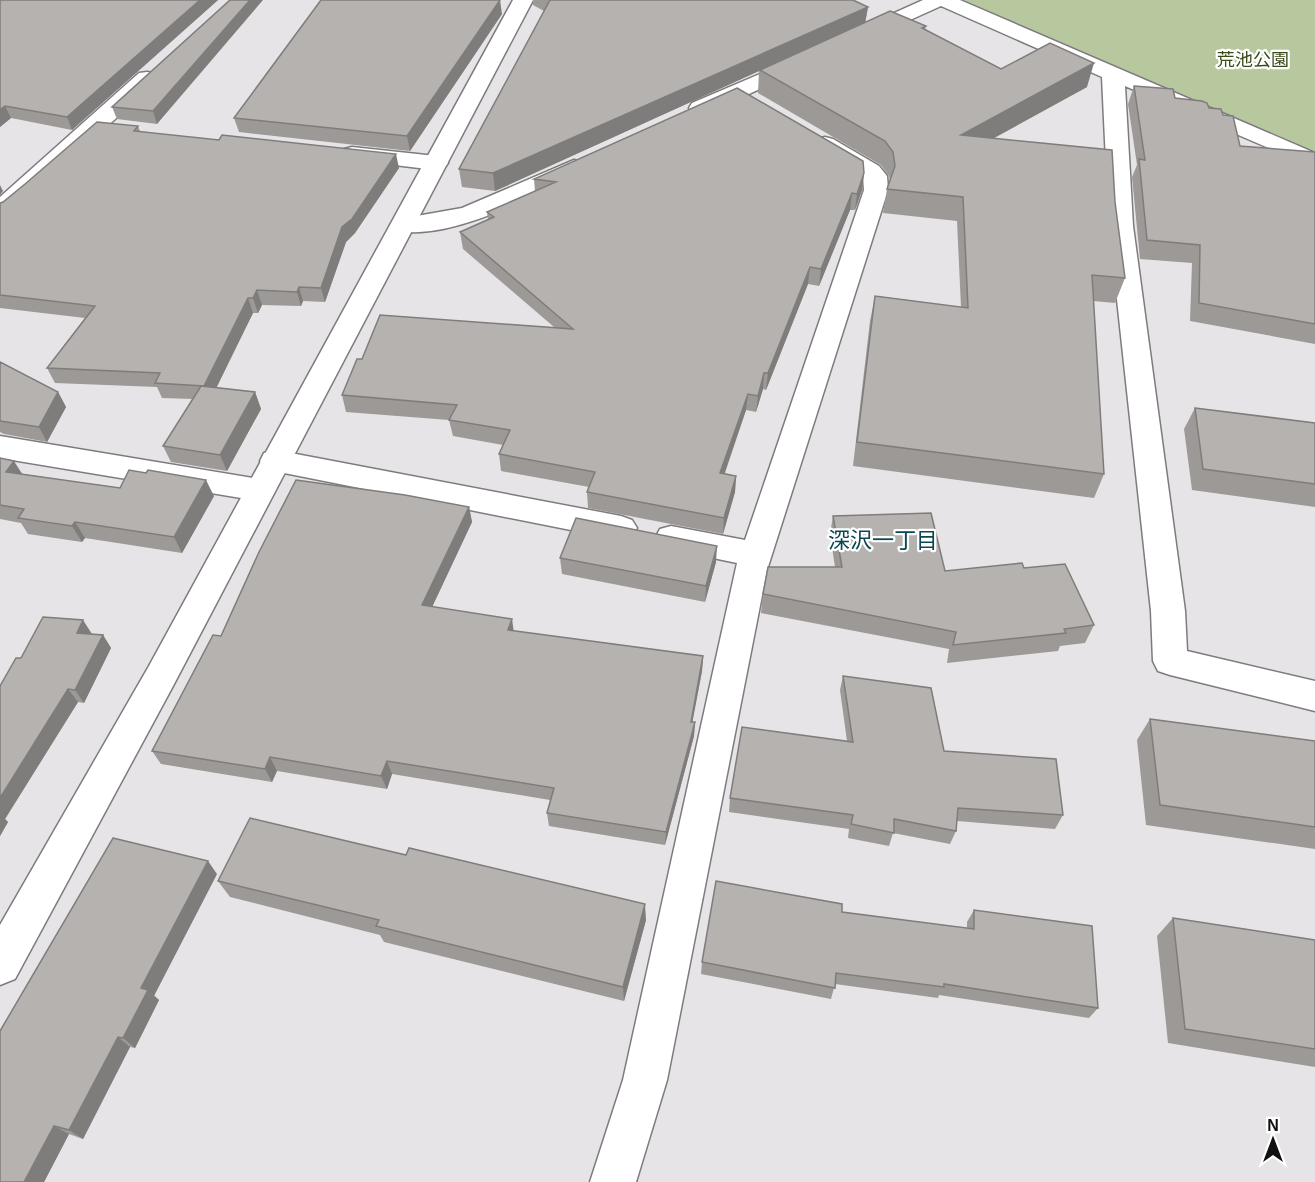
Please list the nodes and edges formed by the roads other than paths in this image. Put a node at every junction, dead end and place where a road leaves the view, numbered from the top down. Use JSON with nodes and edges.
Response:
{"nodes":[{"id":1,"x":522,"y":0,"type":"edge"},
{"id":2,"x":941,"y":0,"type":"edge"},
{"id":3,"x":843,"y":44,"type":"edge"},
{"id":4,"x":821,"y":53,"type":"edge"},
{"id":5,"x":163,"y":63,"type":"edge"},
{"id":6,"x":1113,"y":73,"type":"junction"},
{"id":7,"x":736,"y":92,"type":"junction"},
{"id":8,"x":765,"y":109,"type":"edge"},
{"id":9,"x":684,"y":116,"type":"edge"},
{"id":10,"x":93,"y":126,"type":"junction"},
{"id":11,"x":117,"y":129,"type":"edge"},
{"id":12,"x":804,"y":132,"type":"edge"},
{"id":13,"x":330,"y":152,"type":"edge"},
{"id":14,"x":590,"y":160,"type":"edge"},
{"id":15,"x":1315,"y":161,"type":"edge"},
{"id":16,"x":436,"y":163,"type":"junction"},
{"id":17,"x":0,"y":210,"type":"edge"},
{"id":18,"x":403,"y":225,"type":"junction"},
{"id":19,"x":0,"y":447,"type":"edge"},
{"id":20,"x":275,"y":461,"type":"junction"},
{"id":21,"x":259,"y":490,"type":"junction"},
{"id":22,"x":756,"y":555,"type":"junction"},
{"id":23,"x":1315,"y":696,"type":"edge"},
{"id":24,"x":0,"y":965,"type":"edge"},
{"id":25,"x":613,"y":1182,"type":"edge"}],
"edges":[{"from":1,"to":16,"type":"street"},
{"from":2,"to":3,"type":"street"},
{"from":2,"to":6,"type":"street"},
{"from":4,"to":7,"type":"street"},
{"from":5,"to":10,"type":"street"},
{"from":6,"to":15,"type":"street"},
{"from":6,"to":23,"type":"street"},
{"from":7,"to":8,"type":"street"},
{"from":7,"to":9,"type":"street"},
{"from":10,"to":11,"type":"street"},
{"from":10,"to":17,"type":"street"},
{"from":12,"to":22,"type":"street"},
{"from":13,"to":16,"type":"street"},
{"from":14,"to":18,"type":"street"},
{"from":16,"to":18,"type":"street"},
{"from":18,"to":20,"type":"street"},
{"from":19,"to":21,"type":"street"},
{"from":20,"to":21,"type":"street"},
{"from":20,"to":22,"type":"street"},
{"from":21,"to":24,"type":"street"},
{"from":22,"to":25,"type":"street"}]}
